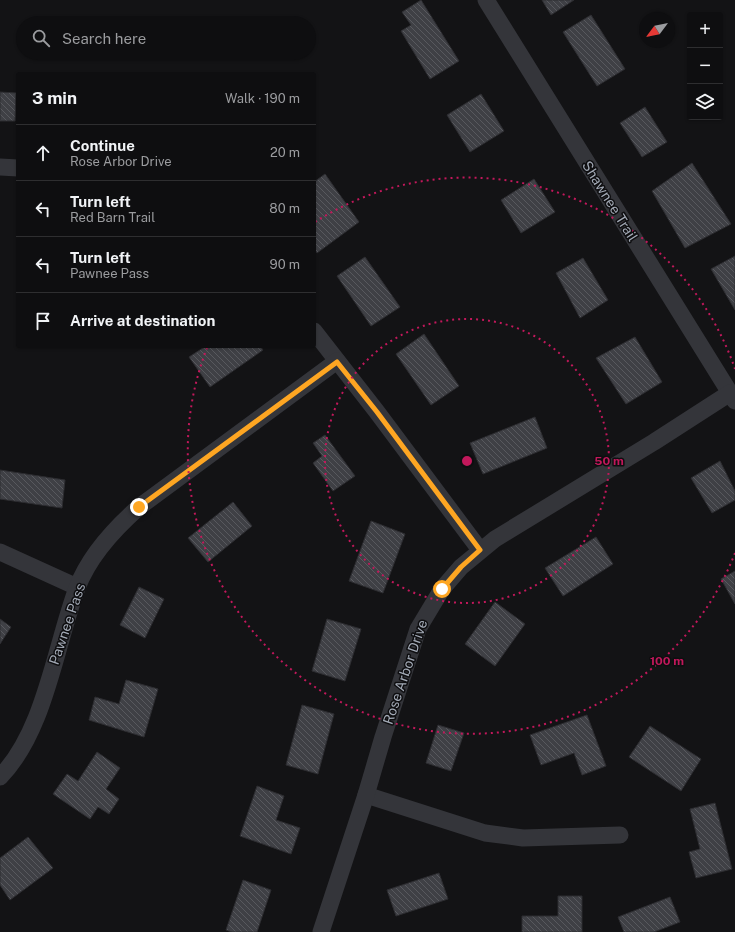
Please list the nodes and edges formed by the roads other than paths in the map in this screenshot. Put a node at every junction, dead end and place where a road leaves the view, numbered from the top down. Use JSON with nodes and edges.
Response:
{"nodes":[{"id":1,"x":486,"y":0,"type":"edge"},
{"id":2,"x":0,"y":167,"type":"edge"},
{"id":3,"x":16,"y":168,"type":"edge"},
{"id":4,"x":316,"y":334,"type":"edge"},
{"id":5,"x":337,"y":362,"type":"junction"},
{"id":6,"x":732,"y":397,"type":"edge"},
{"id":7,"x":480,"y":550,"type":"junction"},
{"id":8,"x":0,"y":552,"type":"edge"},
{"id":9,"x":78,"y":587,"type":"junction"},
{"id":10,"x":0,"y":777,"type":"edge"},
{"id":11,"x":366,"y":795,"type":"junction"},
{"id":12,"x":620,"y":835,"type":"dead end"},
{"id":13,"x":321,"y":932,"type":"edge"}],
"edges":[{"from":1,"to":6,"type":"street","name":"Shawnee Trail"},
{"from":2,"to":3,"type":"street"},
{"from":4,"to":5,"type":"street"},
{"from":5,"to":7,"type":"street"},
{"from":5,"to":9,"type":"street","name":"Pawnee Pass"},
{"from":6,"to":7,"type":"street","name":"Rose Arbor Drive"},
{"from":7,"to":11,"type":"street","name":"Rose Arbor Drive"},
{"from":8,"to":9,"type":"street"},
{"from":9,"to":10,"type":"street","name":"Pawnee Pass"},
{"from":11,"to":12,"type":"street"},
{"from":11,"to":13,"type":"street","name":"Rose Arbor Drive"}]}
